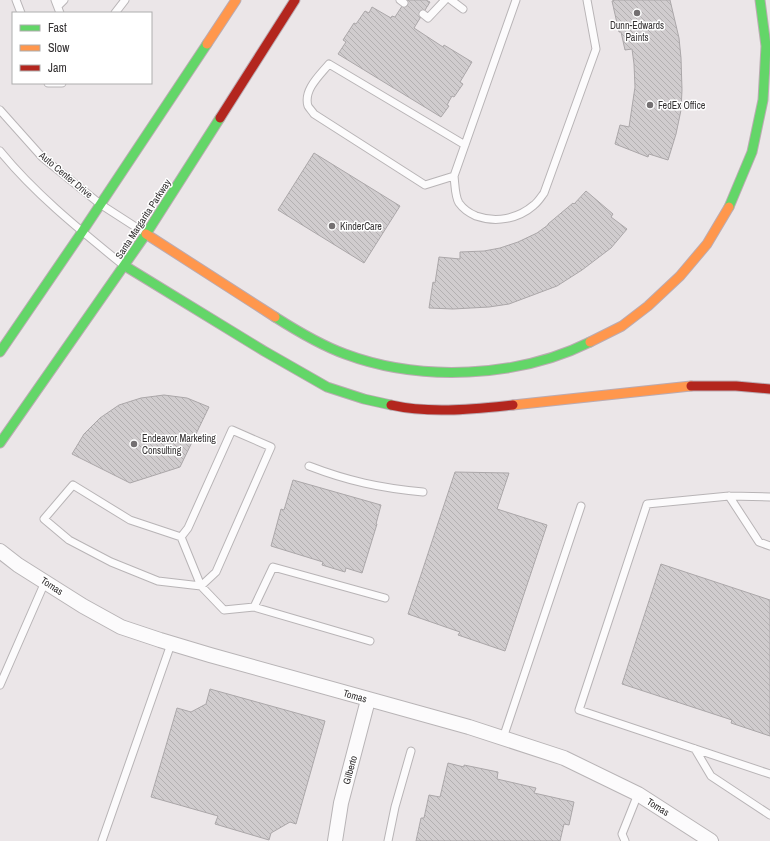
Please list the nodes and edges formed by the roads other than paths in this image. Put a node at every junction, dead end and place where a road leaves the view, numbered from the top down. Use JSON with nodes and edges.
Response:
{"nodes":[{"id":1,"x":16,"y":0,"type":"edge"},
{"id":2,"x":64,"y":0,"type":"edge"},
{"id":3,"x":125,"y":0,"type":"edge"},
{"id":4,"x":236,"y":0,"type":"edge"},
{"id":5,"x":295,"y":0,"type":"edge"},
{"id":6,"x":445,"y":0,"type":"edge"},
{"id":7,"x":451,"y":0,"type":"edge"},
{"id":8,"x":516,"y":0,"type":"edge"},
{"id":9,"x":587,"y":0,"type":"edge"},
{"id":10,"x":760,"y":0,"type":"edge"},
{"id":11,"x":58,"y":6,"type":"edge"},
{"id":12,"x":463,"y":9,"type":"dead end"},
{"id":13,"x":21,"y":12,"type":"edge"},
{"id":14,"x":116,"y":12,"type":"edge"},
{"id":15,"x":423,"y":14,"type":"dead end"},
{"id":16,"x":0,"y":110,"type":"edge"},
{"id":17,"x":465,"y":145,"type":"junction"},
{"id":18,"x":0,"y":151,"type":"edge"},
{"id":19,"x":454,"y":176,"type":"junction"},
{"id":20,"x":100,"y":204,"type":"junction"},
{"id":21,"x":82,"y":232,"type":"junction"},
{"id":22,"x":146,"y":234,"type":"junction"},
{"id":23,"x":125,"y":266,"type":"junction"},
{"id":24,"x":0,"y":352,"type":"edge"},
{"id":25,"x":770,"y":389,"type":"edge"},
{"id":26,"x":0,"y":443,"type":"edge"},
{"id":27,"x":309,"y":466,"type":"dead end"},
{"id":28,"x":423,"y":492,"type":"dead end"},
{"id":29,"x":729,"y":496,"type":"junction"},
{"id":30,"x":770,"y":497,"type":"edge"},
{"id":31,"x":581,"y":506,"type":"dead end"},
{"id":32,"x":181,"y":537,"type":"junction"},
{"id":33,"x":770,"y":546,"type":"edge"},
{"id":34,"x":0,"y":551,"type":"edge"},
{"id":35,"x":45,"y":582,"type":"junction"},
{"id":36,"x":201,"y":586,"type":"junction"},
{"id":37,"x":385,"y":598,"type":"dead end"},
{"id":38,"x":254,"y":607,"type":"junction"},
{"id":39,"x":370,"y":641,"type":"dead end"},
{"id":40,"x":171,"y":644,"type":"junction"},
{"id":41,"x":0,"y":684,"type":"edge"},
{"id":42,"x":368,"y":700,"type":"junction"},
{"id":43,"x":503,"y":738,"type":"junction"},
{"id":44,"x":696,"y":750,"type":"junction"},
{"id":45,"x":411,"y":751,"type":"dead end"},
{"id":46,"x":770,"y":774,"type":"edge"},
{"id":47,"x":638,"y":794,"type":"junction"},
{"id":48,"x":770,"y":815,"type":"edge"},
{"id":49,"x":102,"y":841,"type":"edge"},
{"id":50,"x":335,"y":841,"type":"edge"},
{"id":51,"x":388,"y":841,"type":"edge"},
{"id":52,"x":625,"y":841,"type":"edge"},
{"id":53,"x":711,"y":841,"type":"edge"}],
"edges":[{"from":1,"to":13,"type":"lane"},
{"from":2,"to":11,"type":"lane"},
{"from":3,"to":14,"type":"lane"},
{"from":4,"to":20,"type":"main road"},
{"from":5,"to":22,"type":"main road","name":"Santa Margarita Parkway"},
{"from":6,"to":15,"type":"lane"},
{"from":7,"to":12,"type":"lane"},
{"from":8,"to":17,"type":"lane"},
{"from":9,"to":19,"type":"lane"},
{"from":10,"to":22,"type":"main road"},
{"from":16,"to":20,"type":"lane","name":"Auto Center Drive"},
{"from":17,"to":19,"type":"lane"},
{"from":17,"to":19,"type":"lane"},
{"from":18,"to":21,"type":"lane"},
{"from":20,"to":21,"type":"main road"},
{"from":20,"to":22,"type":"lane","name":"Auto Center Drive"},
{"from":21,"to":23,"type":"lane"},
{"from":21,"to":24,"type":"main road"},
{"from":22,"to":23,"type":"main road","name":"Santa Margarita Parkway"},
{"from":23,"to":25,"type":"main road"},
{"from":23,"to":26,"type":"main road","name":"Santa Margarita Parkway"},
{"from":27,"to":28,"type":"lane"},
{"from":29,"to":30,"type":"lane"},
{"from":29,"to":33,"type":"lane"},
{"from":29,"to":44,"type":"lane"},
{"from":31,"to":43,"type":"lane"},
{"from":32,"to":36,"type":"lane"},
{"from":32,"to":36,"type":"lane"},
{"from":32,"to":36,"type":"lane"},
{"from":34,"to":35,"type":"street","name":"Tomas"},
{"from":35,"to":40,"type":"street","name":"Tomas"},
{"from":35,"to":41,"type":"lane"},
{"from":36,"to":38,"type":"lane"},
{"from":37,"to":38,"type":"lane"},
{"from":38,"to":39,"type":"lane"},
{"from":40,"to":42,"type":"street","name":"Tomas"},
{"from":40,"to":49,"type":"lane"},
{"from":42,"to":43,"type":"street","name":"Tomas"},
{"from":42,"to":50,"type":"street","name":"Gilberto"},
{"from":43,"to":47,"type":"street","name":"Tomas"},
{"from":44,"to":46,"type":"lane"},
{"from":44,"to":48,"type":"lane"},
{"from":45,"to":51,"type":"lane"},
{"from":47,"to":52,"type":"lane"},
{"from":47,"to":53,"type":"street","name":"Tomas"}]}
